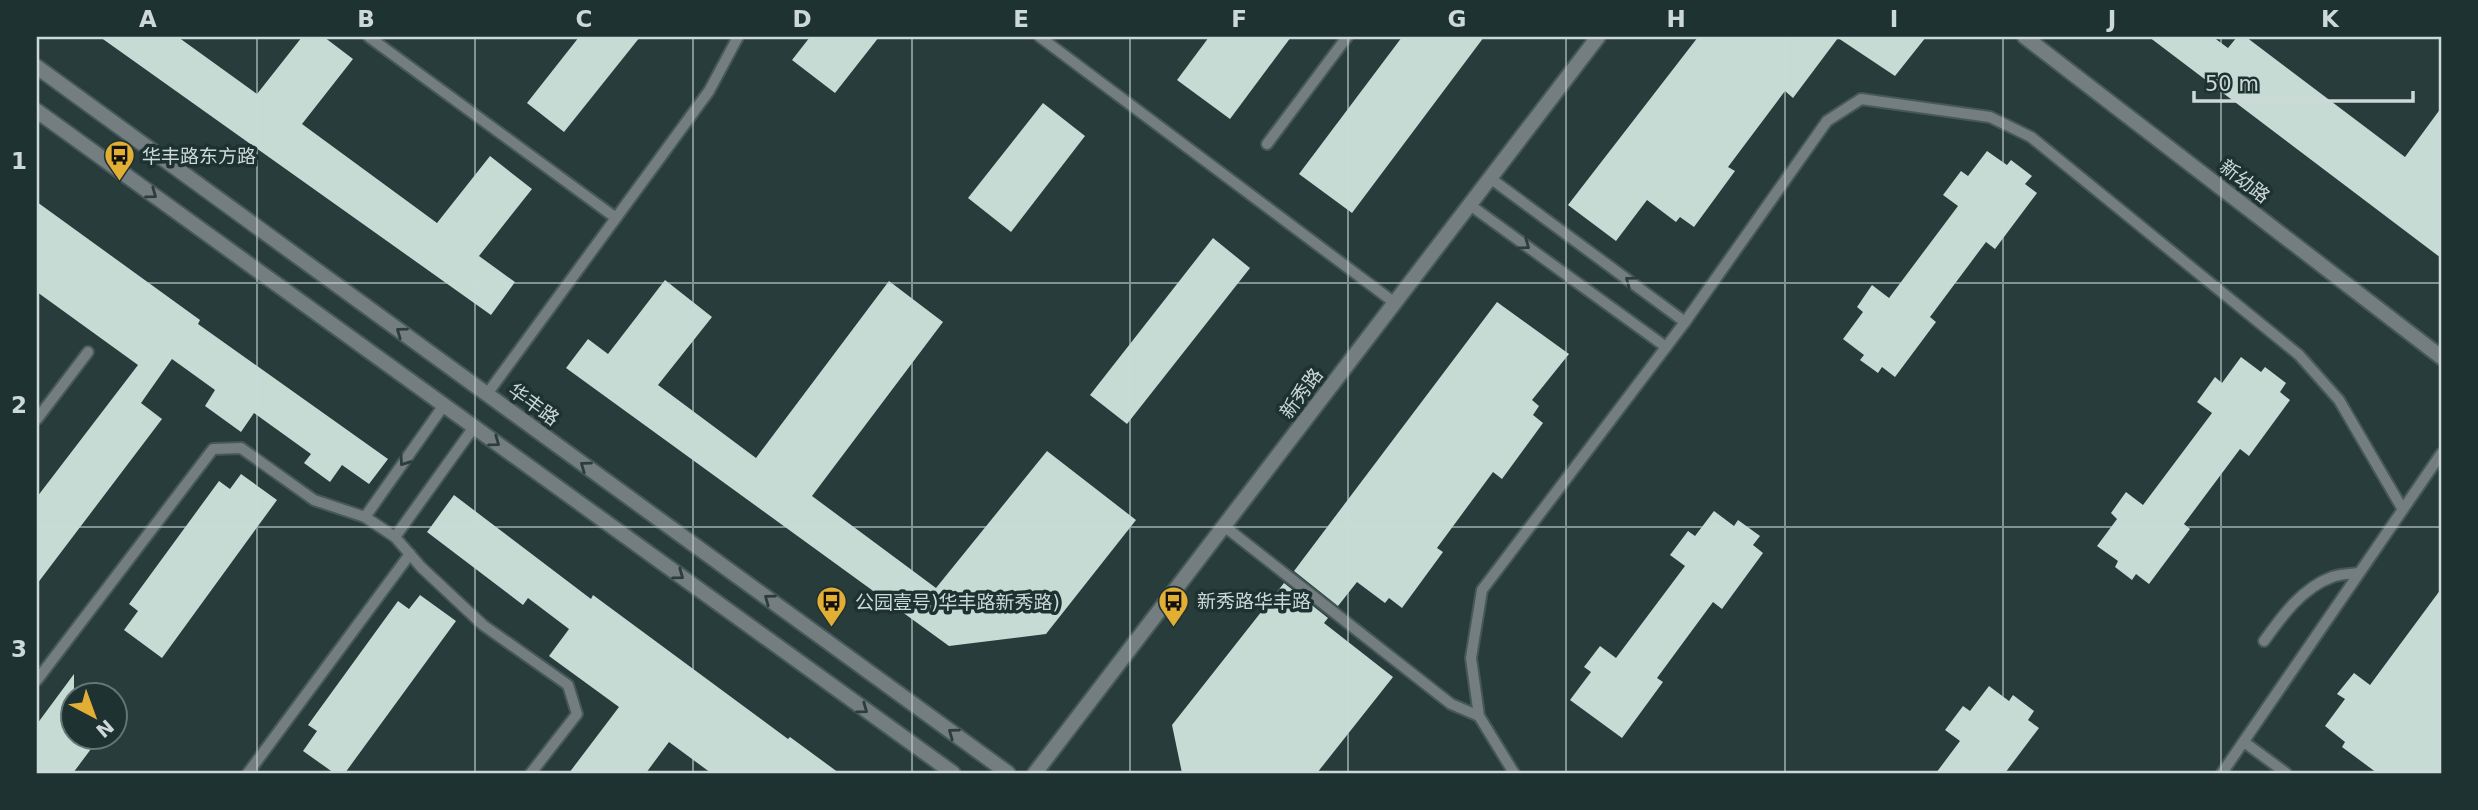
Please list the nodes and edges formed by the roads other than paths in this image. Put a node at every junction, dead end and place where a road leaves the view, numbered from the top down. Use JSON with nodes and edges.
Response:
{"nodes":[{"id":1,"x":369,"y":37,"type":"edge"},
{"id":2,"x":738,"y":37,"type":"edge"},
{"id":3,"x":1040,"y":37,"type":"edge"},
{"id":4,"x":1347,"y":37,"type":"edge"},
{"id":5,"x":1598,"y":37,"type":"edge"},
{"id":6,"x":2025,"y":37,"type":"edge"},
{"id":7,"x":37,"y":67,"type":"edge"},
{"id":8,"x":37,"y":111,"type":"edge"},
{"id":9,"x":1267,"y":145,"type":"dead end"},
{"id":10,"x":1490,"y":178,"type":"junction"},
{"id":11,"x":1470,"y":205,"type":"junction"},
{"id":12,"x":616,"y":219,"type":"junction"},
{"id":13,"x":1395,"y":303,"type":"junction"},
{"id":14,"x":1685,"y":321,"type":"junction"},
{"id":15,"x":1665,"y":347,"type":"junction"},
{"id":16,"x":88,"y":352,"type":"dead end"},
{"id":17,"x":2441,"y":357,"type":"edge"},
{"id":18,"x":487,"y":394,"type":"junction"},
{"id":19,"x":444,"y":405,"type":"junction"},
{"id":20,"x":37,"y":419,"type":"edge"},
{"id":21,"x":474,"y":427,"type":"junction"},
{"id":22,"x":2441,"y":454,"type":"edge"},
{"id":23,"x":2402,"y":508,"type":"junction"},
{"id":24,"x":365,"y":517,"type":"junction"},
{"id":25,"x":1224,"y":526,"type":"junction"},
{"id":26,"x":395,"y":537,"type":"junction"},
{"id":27,"x":410,"y":554,"type":"junction"},
{"id":28,"x":2359,"y":573,"type":"junction"},
{"id":29,"x":2264,"y":640,"type":"dead end"},
{"id":30,"x":37,"y":680,"type":"edge"},
{"id":31,"x":1479,"y":716,"type":"junction"},
{"id":32,"x":2244,"y":742,"type":"junction"},
{"id":33,"x":248,"y":773,"type":"edge"},
{"id":34,"x":531,"y":773,"type":"edge"},
{"id":35,"x":953,"y":773,"type":"edge"},
{"id":36,"x":1008,"y":773,"type":"edge"},
{"id":37,"x":1035,"y":773,"type":"edge"},
{"id":38,"x":1514,"y":773,"type":"edge"},
{"id":39,"x":2222,"y":773,"type":"edge"},
{"id":40,"x":2287,"y":773,"type":"edge"}],
"edges":[{"from":1,"to":12,"type":"lane"},
{"from":2,"to":12,"type":"lane"},
{"from":3,"to":13,"type":"lane"},
{"from":4,"to":9,"type":"lane"},
{"from":5,"to":10,"type":"street","name":"新秀路"},
{"from":6,"to":17,"type":"street","name":"新幼路"},
{"from":18,"to":7,"type":"street","name":"华丰路","one_way":true},
{"from":8,"to":19,"type":"street","one_way":true},
{"from":10,"to":11,"type":"street","name":"新秀路"},
{"from":14,"to":10,"type":"lane","one_way":true},
{"from":11,"to":13,"type":"street","name":"新秀路"},
{"from":11,"to":15,"type":"lane","one_way":true},
{"from":12,"to":18,"type":"lane"},
{"from":13,"to":25,"type":"street","name":"新秀路"},
{"from":14,"to":15,"type":"lane"},
{"from":14,"to":23,"type":"lane"},
{"from":15,"to":31,"type":"lane"},
{"from":16,"to":20,"type":"lane"},
{"from":36,"to":18,"type":"street","name":"华丰路","one_way":true},
{"from":19,"to":21,"type":"street"},
{"from":19,"to":24,"type":"lane","one_way":true},
{"from":21,"to":26,"type":"lane"},
{"from":21,"to":35,"type":"street","one_way":true},
{"from":22,"to":23,"type":"lane"},
{"from":23,"to":28,"type":"lane"},
{"from":24,"to":26,"type":"lane"},
{"from":24,"to":30,"type":"lane"},
{"from":25,"to":31,"type":"lane"},
{"from":25,"to":37,"type":"street","name":"新秀路"},
{"from":26,"to":27,"type":"lane"},
{"from":27,"to":33,"type":"lane"},
{"from":27,"to":34,"type":"lane"},
{"from":28,"to":29,"type":"lane"},
{"from":28,"to":32,"type":"lane"},
{"from":31,"to":38,"type":"lane"},
{"from":32,"to":39,"type":"lane"},
{"from":32,"to":40,"type":"lane"}]}
